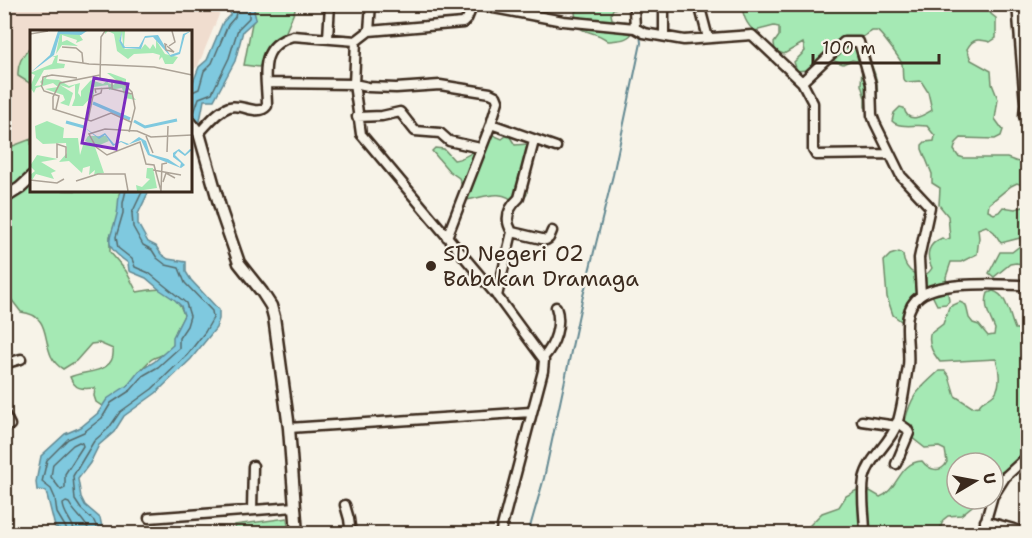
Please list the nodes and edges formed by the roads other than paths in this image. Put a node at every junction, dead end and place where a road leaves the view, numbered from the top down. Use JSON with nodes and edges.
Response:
{"nodes":[{"id":1,"x":330,"y":4,"type":"edge"},
{"id":2,"x":370,"y":4,"type":"edge"},
{"id":3,"x":664,"y":4,"type":"edge"},
{"id":4,"x":699,"y":4,"type":"edge"},
{"id":5,"x":1017,"y":4,"type":"edge"},
{"id":6,"x":512,"y":8,"type":"edge"},
{"id":7,"x":634,"y":9,"type":"dead end"},
{"id":8,"x":639,"y":30,"type":"junction"},
{"id":9,"x":369,"y":31,"type":"junction"},
{"id":10,"x":664,"y":36,"type":"junction"},
{"id":11,"x":328,"y":38,"type":"junction"},
{"id":12,"x":708,"y":38,"type":"junction"},
{"id":13,"x":356,"y":41,"type":"junction"},
{"id":14,"x":801,"y":82,"type":"junction"},
{"id":15,"x":266,"y":83,"type":"junction"},
{"id":16,"x":354,"y":84,"type":"junction"},
{"id":17,"x":1026,"y":104,"type":"edge"},
{"id":18,"x":357,"y":117,"type":"junction"},
{"id":19,"x":491,"y":124,"type":"junction"},
{"id":20,"x":194,"y":127,"type":"edge"},
{"id":21,"x":1028,"y":128,"type":"edge"},
{"id":22,"x":534,"y":141,"type":"junction"},
{"id":23,"x":556,"y":147,"type":"dead end"},
{"id":24,"x":480,"y":148,"type":"junction"},
{"id":25,"x":890,"y":154,"type":"junction"},
{"id":26,"x":30,"y":179,"type":"edge"},
{"id":27,"x":4,"y":198,"type":"edge"},
{"id":28,"x":552,"y":231,"type":"dead end"},
{"id":29,"x":512,"y":232,"type":"junction"},
{"id":30,"x":447,"y":237,"type":"junction"},
{"id":31,"x":1028,"y":285,"type":"edge"},
{"id":32,"x":921,"y":295,"type":"junction"},
{"id":33,"x":496,"y":297,"type":"junction"},
{"id":34,"x":556,"y":307,"type":"dead end"},
{"id":35,"x":543,"y":358,"type":"junction"},
{"id":36,"x":21,"y":359,"type":"dead end"},
{"id":37,"x":4,"y":364,"type":"edge"},
{"id":38,"x":531,"y":412,"type":"junction"},
{"id":39,"x":4,"y":413,"type":"edge"},
{"id":40,"x":862,"y":421,"type":"dead end"},
{"id":41,"x":897,"y":424,"type":"junction"},
{"id":42,"x":10,"y":425,"type":"dead end"},
{"id":43,"x":289,"y":428,"type":"junction"},
{"id":44,"x":1028,"y":456,"type":"edge"},
{"id":45,"x":896,"y":464,"type":"dead end"},
{"id":46,"x":253,"y":466,"type":"dead end"},
{"id":47,"x":1005,"y":477,"type":"edge"},
{"id":48,"x":345,"y":505,"type":"dead end"},
{"id":49,"x":295,"y":507,"type":"junction"},
{"id":50,"x":252,"y":510,"type":"junction"},
{"id":51,"x":988,"y":511,"type":"edge"},
{"id":52,"x":149,"y":518,"type":"dead end"},
{"id":53,"x":985,"y":521,"type":"junction"},
{"id":54,"x":4,"y":529,"type":"edge"},
{"id":55,"x":1028,"y":533,"type":"edge"},
{"id":56,"x":11,"y":534,"type":"edge"},
{"id":57,"x":297,"y":534,"type":"edge"},
{"id":58,"x":351,"y":534,"type":"edge"},
{"id":59,"x":500,"y":534,"type":"edge"},
{"id":60,"x":865,"y":534,"type":"edge"},
{"id":61,"x":982,"y":534,"type":"edge"}],
"edges":[{"from":1,"to":11,"type":"street"},
{"from":2,"to":9,"type":"street"},
{"from":3,"to":10,"type":"street"},
{"from":4,"to":12,"type":"street"},
{"from":5,"to":17,"type":"street"},
{"from":6,"to":8,"type":"street"},
{"from":6,"to":9,"type":"street"},
{"from":7,"to":8,"type":"street"},
{"from":8,"to":10,"type":"street"},
{"from":9,"to":13,"type":"street"},
{"from":10,"to":12,"type":"street"},
{"from":11,"to":13,"type":"street"},
{"from":11,"to":15,"type":"street"},
{"from":12,"to":14,"type":"street"},
{"from":13,"to":16,"type":"street"},
{"from":14,"to":25,"type":"street"},
{"from":14,"to":25,"type":"street"},
{"from":15,"to":16,"type":"street"},
{"from":15,"to":20,"type":"street"},
{"from":16,"to":18,"type":"street"},
{"from":16,"to":19,"type":"street"},
{"from":17,"to":21,"type":"street"},
{"from":18,"to":24,"type":"street"},
{"from":18,"to":30,"type":"street"},
{"from":19,"to":22,"type":"street"},
{"from":19,"to":24,"type":"street"},
{"from":20,"to":43,"type":"street"},
{"from":22,"to":23,"type":"street"},
{"from":22,"to":29,"type":"street"},
{"from":24,"to":30,"type":"street"},
{"from":25,"to":32,"type":"street"},
{"from":26,"to":27,"type":"street"},
{"from":28,"to":29,"type":"street"},
{"from":29,"to":33,"type":"street"},
{"from":30,"to":33,"type":"street"},
{"from":31,"to":32,"type":"street"},
{"from":32,"to":41,"type":"street"},
{"from":33,"to":35,"type":"street"},
{"from":34,"to":35,"type":"street"},
{"from":35,"to":38,"type":"street"},
{"from":36,"to":37,"type":"street"},
{"from":38,"to":43,"type":"street"},
{"from":38,"to":59,"type":"street"},
{"from":39,"to":42,"type":"street"},
{"from":40,"to":41,"type":"street"},
{"from":41,"to":45,"type":"street"},
{"from":41,"to":60,"type":"street"},
{"from":43,"to":49,"type":"street"},
{"from":44,"to":47,"type":"street"},
{"from":46,"to":50,"type":"street"},
{"from":48,"to":58,"type":"street"},
{"from":49,"to":50,"type":"street"},
{"from":49,"to":57,"type":"street"},
{"from":50,"to":52,"type":"street"},
{"from":51,"to":53,"type":"street"},
{"from":53,"to":55,"type":"street"},
{"from":53,"to":61,"type":"street"},
{"from":54,"to":56,"type":"street"}]}
